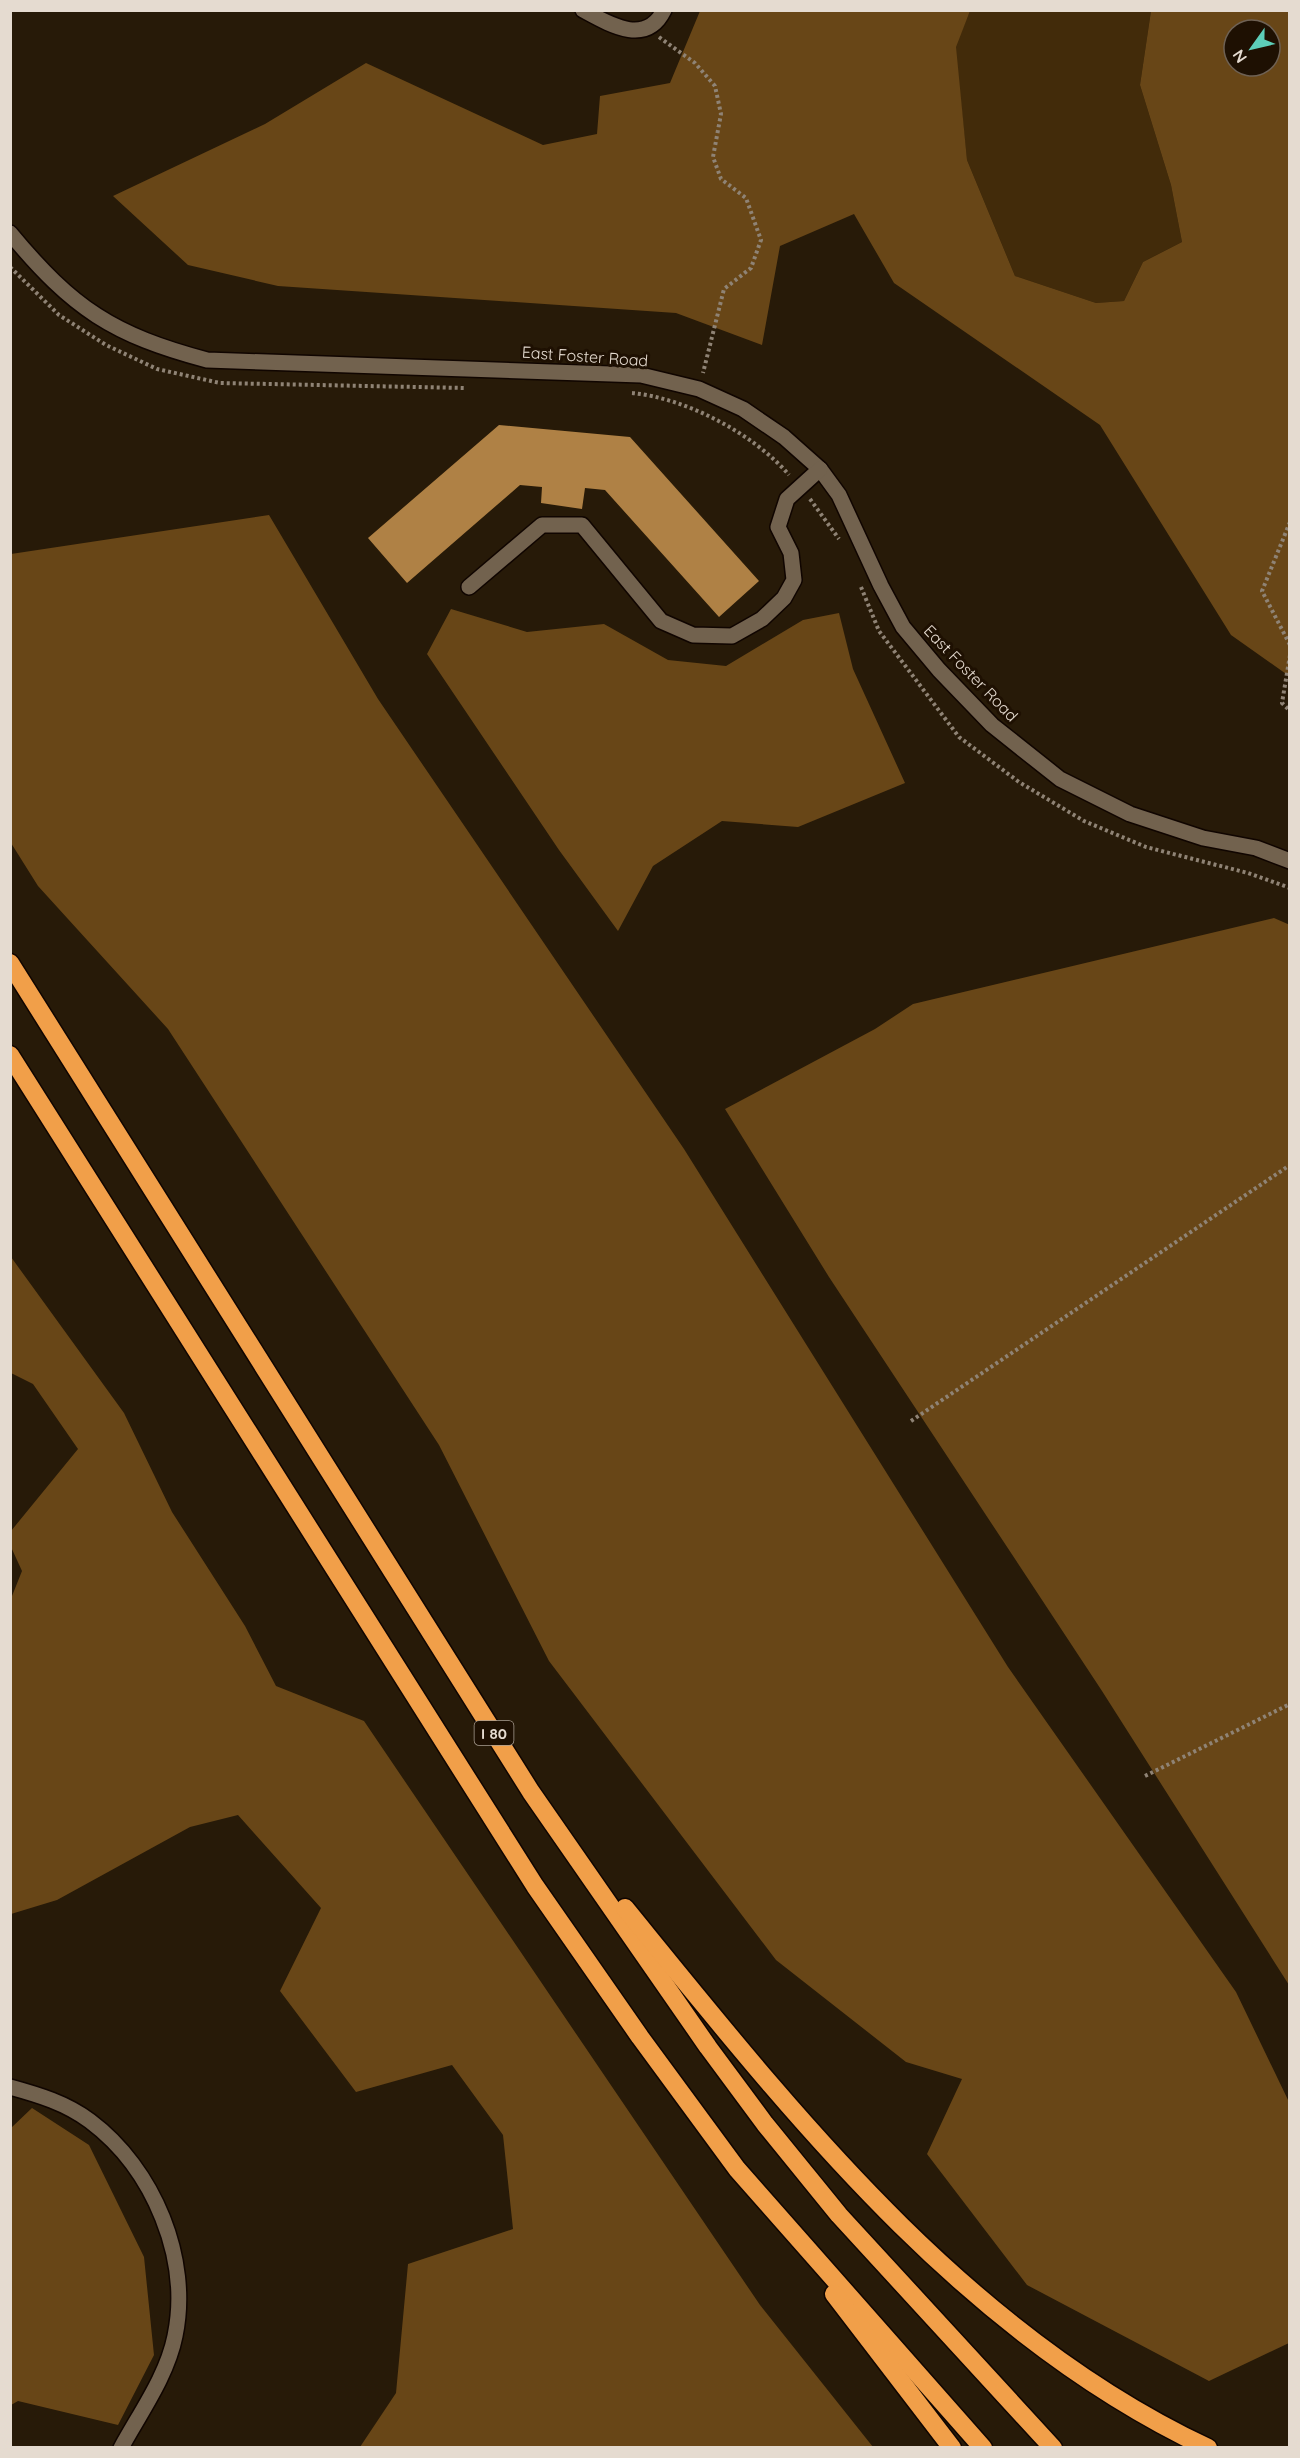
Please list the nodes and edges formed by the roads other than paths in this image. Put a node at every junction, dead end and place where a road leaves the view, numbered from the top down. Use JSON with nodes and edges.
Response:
{"nodes":[{"id":1,"x":583,"y":10,"type":"edge"},
{"id":2,"x":664,"y":10,"type":"edge"},
{"id":3,"x":12,"y":238,"type":"edge"},
{"id":4,"x":820,"y":469,"type":"junction"},
{"id":5,"x":469,"y":587,"type":"dead end"},
{"id":6,"x":1290,"y":861,"type":"edge"},
{"id":7,"x":10,"y":963,"type":"edge"},
{"id":8,"x":10,"y":1055,"type":"edge"},
{"id":9,"x":531,"y":1792,"type":"junction"},
{"id":10,"x":10,"y":2087,"type":"edge"},
{"id":11,"x":737,"y":2169,"type":"junction"},
{"id":12,"x":121,"y":2448,"type":"edge"},
{"id":13,"x":952,"y":2448,"type":"edge"},
{"id":14,"x":983,"y":2448,"type":"edge"},
{"id":15,"x":1053,"y":2448,"type":"edge"},
{"id":16,"x":1208,"y":2448,"type":"edge"}],
"edges":[{"from":1,"to":2,"type":"street"},
{"from":3,"to":4,"type":"street","name":"East Foster Road"},
{"from":4,"to":5,"type":"street"},
{"from":4,"to":6,"type":"street","name":"East Foster Road"},
{"from":7,"to":9,"type":"highway","number":"I 80"},
{"from":8,"to":11,"type":"highway","number":"I 80"},
{"from":9,"to":15,"type":"highway","number":"I 80"},
{"from":9,"to":16,"type":"highway"},
{"from":10,"to":12,"type":"street"},
{"from":11,"to":13,"type":"highway"},
{"from":11,"to":14,"type":"highway","number":"I 80"}]}
